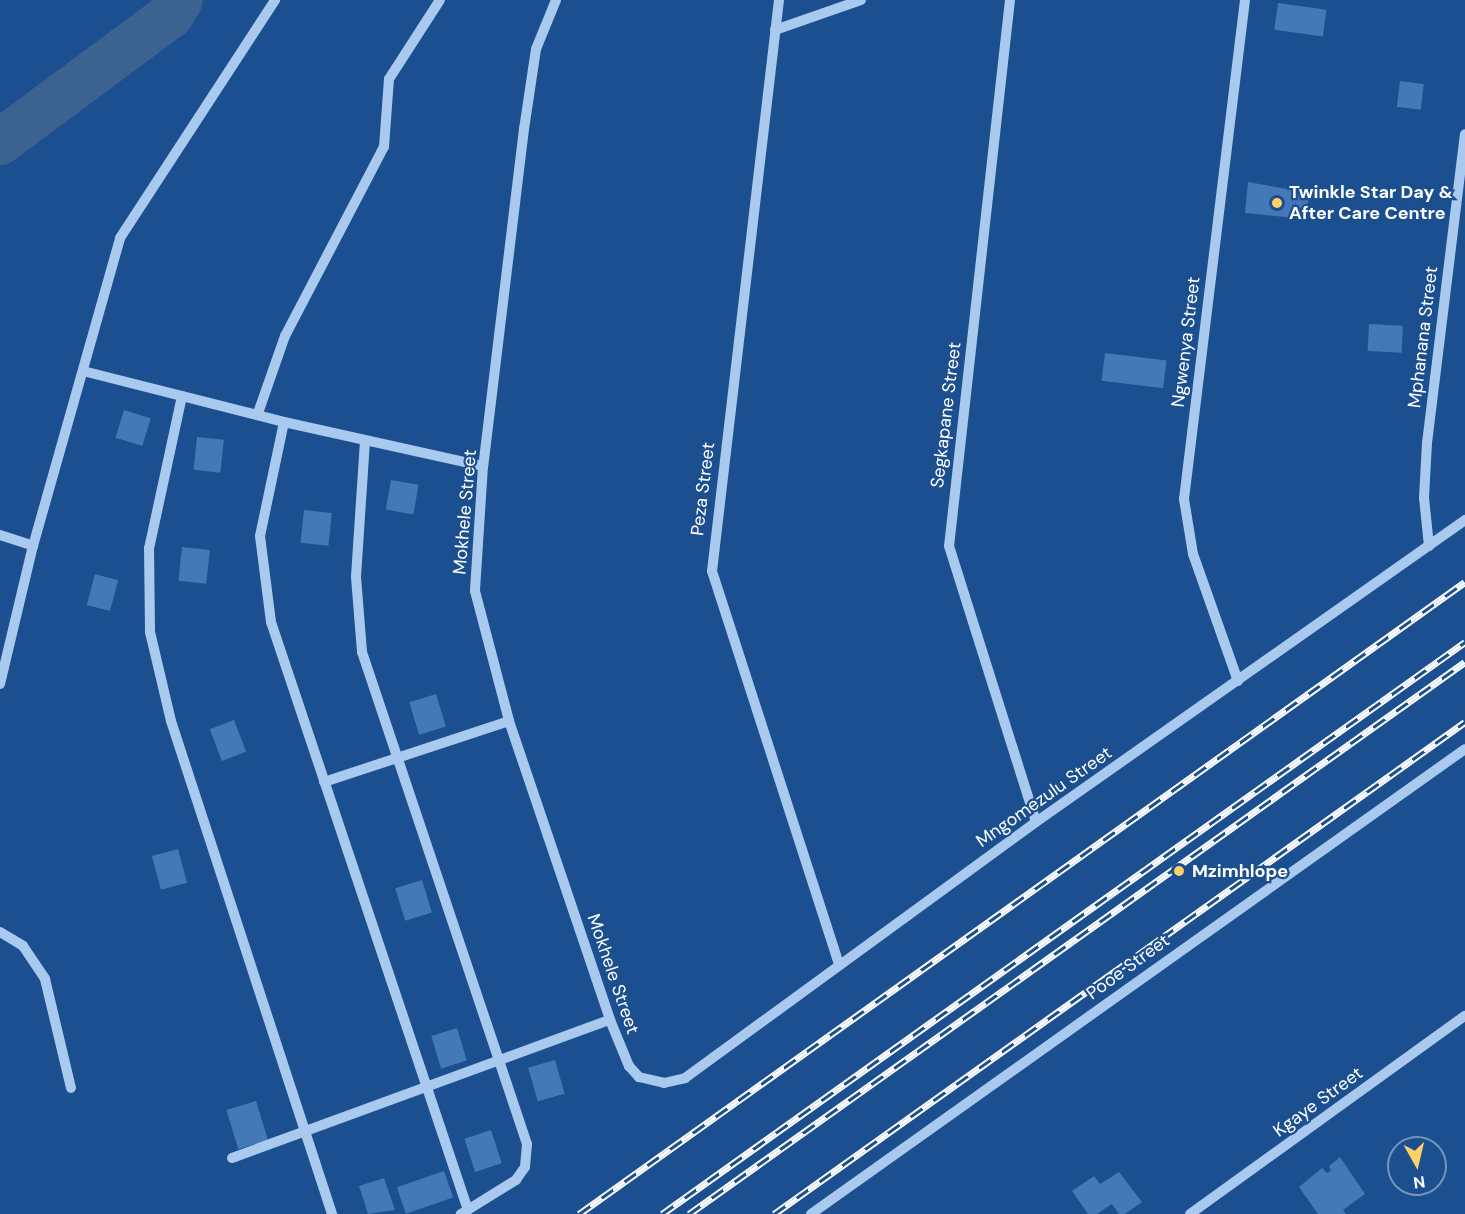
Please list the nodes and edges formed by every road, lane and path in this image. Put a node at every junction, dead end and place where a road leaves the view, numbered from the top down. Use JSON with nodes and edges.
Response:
{"nodes":[{"id":1,"x":275,"y":0,"type":"edge"},
{"id":2,"x":440,"y":0,"type":"edge"},
{"id":3,"x":556,"y":0,"type":"edge"},
{"id":4,"x":779,"y":0,"type":"edge"},
{"id":5,"x":861,"y":0,"type":"edge"},
{"id":6,"x":1010,"y":0,"type":"edge"},
{"id":7,"x":1245,"y":0,"type":"edge"},
{"id":8,"x":775,"y":30,"type":"junction"},
{"id":9,"x":1465,"y":134,"type":"edge"},
{"id":10,"x":82,"y":371,"type":"junction"},
{"id":11,"x":182,"y":396,"type":"junction"},
{"id":12,"x":258,"y":413,"type":"junction"},
{"id":13,"x":284,"y":422,"type":"junction"},
{"id":14,"x":365,"y":441,"type":"junction"},
{"id":15,"x":483,"y":466,"type":"junction"},
{"id":16,"x":1465,"y":520,"type":"edge"},
{"id":17,"x":0,"y":535,"type":"edge"},
{"id":18,"x":33,"y":546,"type":"junction"},
{"id":19,"x":1429,"y":546,"type":"junction"},
{"id":20,"x":1238,"y":681,"type":"junction"},
{"id":21,"x":0,"y":684,"type":"edge"},
{"id":22,"x":509,"y":720,"type":"junction"},
{"id":23,"x":1465,"y":749,"type":"edge"},
{"id":24,"x":398,"y":758,"type":"junction"},
{"id":25,"x":324,"y":782,"type":"junction"},
{"id":26,"x":1036,"y":822,"type":"junction"},
{"id":27,"x":0,"y":932,"type":"edge"},
{"id":28,"x":839,"y":965,"type":"junction"},
{"id":29,"x":1465,"y":1016,"type":"edge"},
{"id":30,"x":610,"y":1020,"type":"junction"},
{"id":31,"x":499,"y":1060,"type":"junction"},
{"id":32,"x":639,"y":1077,"type":"joint"},
{"id":33,"x":426,"y":1087,"type":"junction"},
{"id":34,"x":71,"y":1088,"type":"dead end"},
{"id":35,"x":307,"y":1131,"type":"junction"},
{"id":36,"x":232,"y":1158,"type":"dead end"},
{"id":37,"x":465,"y":1212,"type":"edge"},
{"id":38,"x":332,"y":1214,"type":"edge"},
{"id":39,"x":812,"y":1214,"type":"edge"},
{"id":40,"x":1190,"y":1214,"type":"edge"}],
"edges":[{"from":1,"to":10,"type":"street"},
{"from":2,"to":12,"type":"street"},
{"from":3,"to":15,"type":"street","name":"Mokhele Street"},
{"from":4,"to":8,"type":"street","name":"Peza Street"},
{"from":5,"to":8,"type":"street"},
{"from":6,"to":26,"type":"street","name":"Segkapane Street"},
{"from":7,"to":20,"type":"street","name":"Ngwenya Street"},
{"from":8,"to":28,"type":"street","name":"Peza Street"},
{"from":9,"to":19,"type":"street","name":"Mphanana Street"},
{"from":10,"to":11,"type":"street"},
{"from":10,"to":18,"type":"street"},
{"from":11,"to":12,"type":"street"},
{"from":11,"to":35,"type":"street"},
{"from":12,"to":13,"type":"street"},
{"from":13,"to":14,"type":"street"},
{"from":13,"to":25,"type":"street"},
{"from":14,"to":15,"type":"street"},
{"from":14,"to":24,"type":"street"},
{"from":15,"to":22,"type":"street","name":"Mokhele Street"},
{"from":16,"to":19,"type":"street","name":"Mngomezulu Street"},
{"from":17,"to":18,"type":"street"},
{"from":18,"to":21,"type":"street"},
{"from":19,"to":20,"type":"street","name":"Mngomezulu Street"},
{"from":20,"to":26,"type":"street","name":"Mngomezulu Street"},
{"from":22,"to":24,"type":"street"},
{"from":22,"to":30,"type":"street","name":"Mokhele Street"},
{"from":23,"to":39,"type":"street","name":"Pooe Street"},
{"from":24,"to":25,"type":"street"},
{"from":24,"to":31,"type":"street"},
{"from":25,"to":33,"type":"street"},
{"from":26,"to":28,"type":"street","name":"Mngomezulu Street"},
{"from":27,"to":34,"type":"street"},
{"from":28,"to":32,"type":"street","name":"Mngomezulu Street"},
{"from":29,"to":40,"type":"street","name":"Kgaye Street"},
{"from":30,"to":31,"type":"street"},
{"from":30,"to":32,"type":"street","name":"Mokhele Street"},
{"from":31,"to":33,"type":"street"},
{"from":31,"to":37,"type":"street"},
{"from":33,"to":35,"type":"street"},
{"from":33,"to":37,"type":"street"},
{"from":35,"to":36,"type":"street"},
{"from":35,"to":38,"type":"street"}]}
